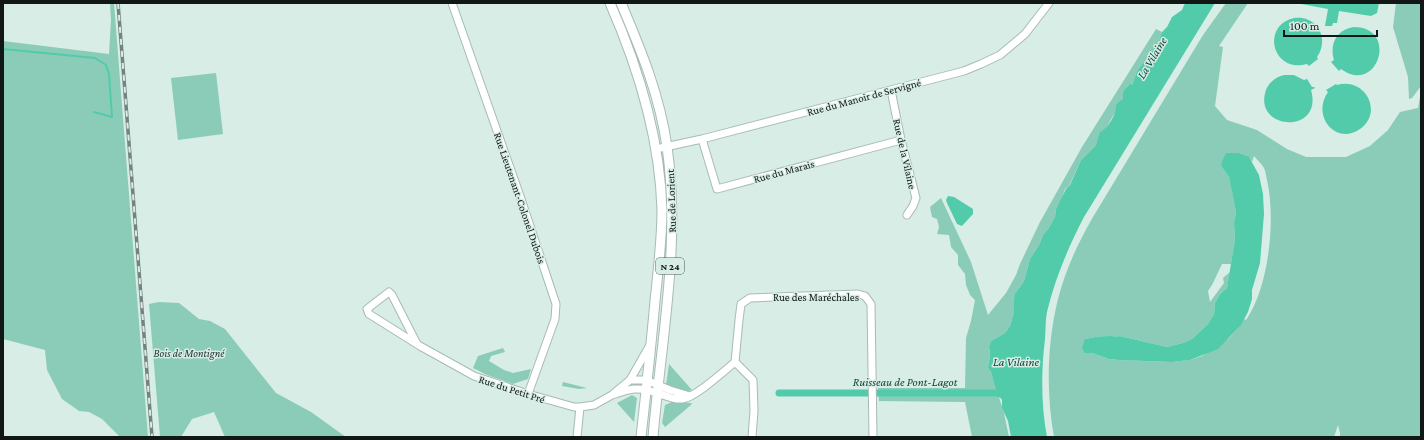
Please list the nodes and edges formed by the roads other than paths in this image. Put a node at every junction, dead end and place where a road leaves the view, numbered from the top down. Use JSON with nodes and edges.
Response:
{"nodes":[{"id":1,"x":452,"y":3,"type":"edge"},
{"id":2,"x":610,"y":3,"type":"edge"},
{"id":3,"x":621,"y":3,"type":"edge"},
{"id":4,"x":1050,"y":3,"type":"edge"},
{"id":5,"x":629,"y":23,"type":"junction"},
{"id":6,"x":619,"y":24,"type":"junction"},
{"id":7,"x":891,"y":90,"type":"junction"},
{"id":8,"x":702,"y":139,"type":"junction"},
{"id":9,"x":901,"y":140,"type":"junction"},
{"id":10,"x":667,"y":146,"type":"junction"},
{"id":11,"x":656,"y":149,"type":"junction"},
{"id":12,"x":907,"y":216,"type":"dead end"},
{"id":13,"x":660,"y":258,"type":"junction"},
{"id":14,"x":670,"y":259,"type":"junction"},
{"id":15,"x":651,"y":343,"type":"junction"},
{"id":16,"x":417,"y":344,"type":"junction"},
{"id":17,"x":735,"y":362,"type":"junction"},
{"id":18,"x":630,"y":380,"type":"junction"},
{"id":19,"x":646,"y":380,"type":"junction"},
{"id":20,"x":657,"y":389,"type":"junction"},
{"id":21,"x":646,"y":390,"type":"junction"},
{"id":22,"x":528,"y":394,"type":"junction"},
{"id":23,"x":612,"y":395,"type":"junction"},
{"id":24,"x":580,"y":407,"type":"junction"},
{"id":25,"x":577,"y":437,"type":"edge"},
{"id":26,"x":641,"y":437,"type":"edge"},
{"id":27,"x":652,"y":437,"type":"edge"},
{"id":28,"x":752,"y":437,"type":"edge"},
{"id":29,"x":873,"y":437,"type":"edge"}],
"edges":[{"from":1,"to":22,"type":"street","name":"Rue Lieutenant-Colonel Dubois"},
{"from":2,"to":6,"type":"main road","name":"Rue de Lorient","number":"N 24"},
{"from":3,"to":5,"type":"main road","name":"Rue de Lorient","number":"N 24"},
{"from":4,"to":7,"type":"street","name":"Rue du Manoir de Servigné"},
{"from":5,"to":6,"type":"street"},
{"from":5,"to":10,"type":"main road","name":"Rue de Lorient","number":"N 24"},
{"from":6,"to":11,"type":"main road","name":"Rue de Lorient","number":"N 24"},
{"from":7,"to":8,"type":"street","name":"Rue du Manoir de Servigné"},
{"from":7,"to":9,"type":"street","name":"Rue de la Vilaine"},
{"from":8,"to":9,"type":"street","name":"Rue du Marais"},
{"from":8,"to":10,"type":"street","name":"Rue du Manoir de Servigné"},
{"from":9,"to":12,"type":"street","name":"Rue de la Vilaine"},
{"from":10,"to":11,"type":"street","name":"Rue du Manoir de Servigné"},
{"from":10,"to":14,"type":"main road","name":"Rue de Lorient","number":"N 24"},
{"from":11,"to":13,"type":"main road","name":"Rue de Lorient","number":"N 24"},
{"from":13,"to":14,"type":"main road"},
{"from":13,"to":15,"type":"main road","name":"Rue de Lorient","number":"N 24"},
{"from":14,"to":20,"type":"main road","name":"Rue de Lorient","number":"N 24"},
{"from":15,"to":18,"type":"street","name":"Rue du Petit Pré"},
{"from":15,"to":19,"type":"main road","name":"Rue de Lorient","number":"N 24"},
{"from":16,"to":16,"type":"street","name":"Rue du Petit Pré"},
{"from":16,"to":22,"type":"street","name":"Rue du Petit Pré"},
{"from":17,"to":20,"type":"street"},
{"from":17,"to":28,"type":"street"},
{"from":17,"to":29,"type":"street","name":"Rue des Maréchales"},
{"from":18,"to":19,"type":"street"},
{"from":18,"to":23,"type":"street","name":"Rue du Petit Pré"},
{"from":19,"to":20,"type":"street"},
{"from":19,"to":21,"type":"main road","name":"Rue de Lorient","number":"N 24"},
{"from":20,"to":21,"type":"street"},
{"from":20,"to":27,"type":"main road","name":"Rue de Lorient","number":"N 24"},
{"from":21,"to":23,"type":"street","name":"Rue du Petit Pré"},
{"from":21,"to":26,"type":"main road","name":"Rue de Lorient","number":"N 24"},
{"from":22,"to":24,"type":"street","name":"Rue du Petit Pré"},
{"from":23,"to":24,"type":"street","name":"Rue du Petit Pré"},
{"from":24,"to":25,"type":"street"}]}
